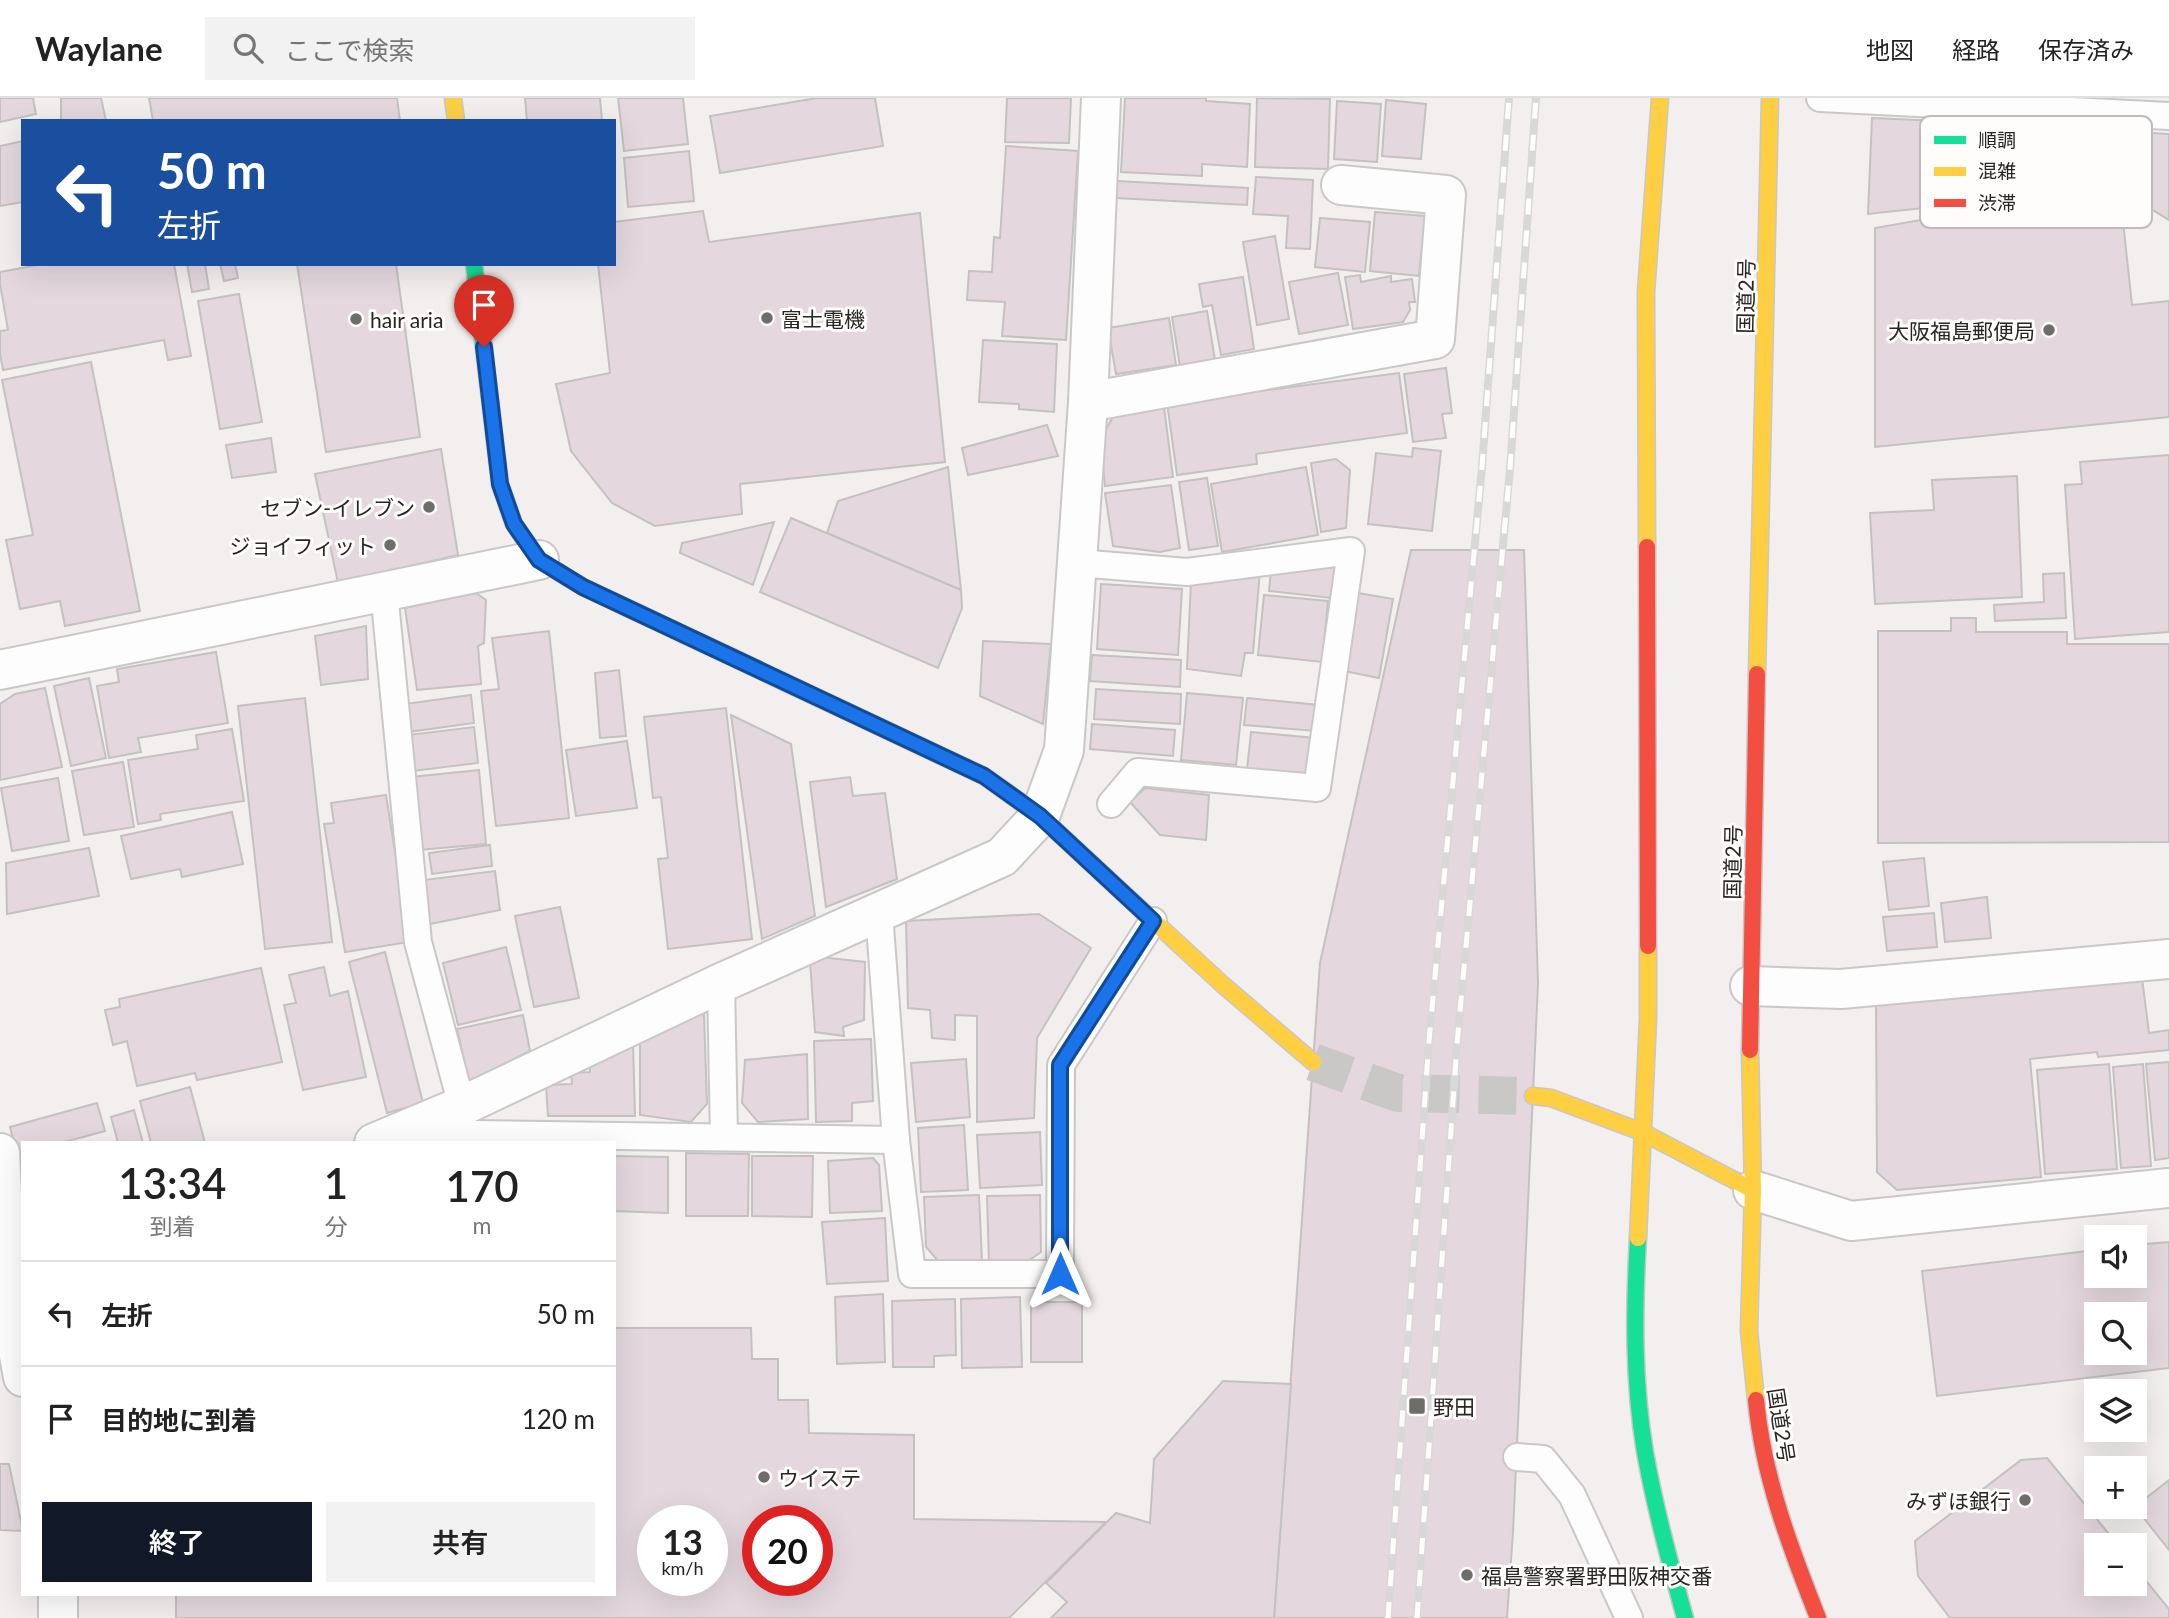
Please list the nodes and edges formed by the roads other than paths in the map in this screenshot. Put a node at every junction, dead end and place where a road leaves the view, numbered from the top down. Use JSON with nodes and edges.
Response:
{"nodes":[{"id":1,"x":453,"y":98,"type":"edge"},
{"id":2,"x":1101,"y":98,"type":"edge"},
{"id":3,"x":1660,"y":98,"type":"edge"},
{"id":4,"x":1770,"y":98,"type":"edge"},
{"id":5,"x":1820,"y":98,"type":"edge"},
{"id":6,"x":2151,"y":116,"type":"edge"},
{"id":7,"x":456,"y":119,"type":"edge"},
{"id":8,"x":1341,"y":185,"type":"dead end"},
{"id":9,"x":474,"y":266,"type":"edge"},
{"id":10,"x":1088,"y":402,"type":"junction"},
{"id":11,"x":539,"y":560,"type":"junction"},
{"id":12,"x":1078,"y":563,"type":"junction"},
{"id":13,"x":384,"y":591,"type":"junction"},
{"id":14,"x":0,"y":670,"type":"edge"},
{"id":15,"x":1111,"y":804,"type":"dead end"},
{"id":16,"x":1040,"y":816,"type":"junction"},
{"id":17,"x":879,"y":913,"type":"junction"},
{"id":18,"x":1153,"y":921,"type":"junction"},
{"id":19,"x":2169,"y":959,"type":"edge"},
{"id":20,"x":721,"y":983,"type":"junction"},
{"id":21,"x":1750,"y":986,"type":"junction"},
{"id":22,"x":1313,"y":1062,"type":"tunnel mouth"},
{"id":23,"x":1533,"y":1096,"type":"tunnel mouth"},
{"id":24,"x":462,"y":1106,"type":"junction"},
{"id":25,"x":1642,"y":1132,"type":"junction"},
{"id":26,"x":386,"y":1138,"type":"edge"},
{"id":27,"x":724,"y":1138,"type":"junction"},
{"id":28,"x":896,"y":1140,"type":"junction"},
{"id":29,"x":0,"y":1153,"type":"edge"},
{"id":30,"x":2169,"y":1188,"type":"edge"},
{"id":31,"x":1753,"y":1189,"type":"junction"},
{"id":32,"x":10,"y":1289,"type":"edge"},
{"id":33,"x":21,"y":1363,"type":"edge"},
{"id":34,"x":1517,"y":1457,"type":"dead end"},
{"id":35,"x":58,"y":1596,"type":"edge"},
{"id":36,"x":58,"y":1618,"type":"edge"},
{"id":37,"x":1629,"y":1618,"type":"edge"},
{"id":38,"x":1685,"y":1618,"type":"edge"},
{"id":39,"x":1818,"y":1618,"type":"edge"}],
"edges":[{"from":1,"to":7,"type":"main road"},
{"from":2,"to":10,"type":"street"},
{"from":3,"to":25,"type":"main road"},
{"from":4,"to":21,"type":"main road","name":"国道2号"},
{"from":5,"to":6,"type":"lane"},
{"from":8,"to":10,"type":"street"},
{"from":9,"to":11,"type":"main road"},
{"from":10,"to":12,"type":"street"},
{"from":11,"to":13,"type":"street"},
{"from":11,"to":16,"type":"main road"},
{"from":12,"to":15,"type":"lane"},
{"from":12,"to":16,"type":"street"},
{"from":13,"to":14,"type":"street"},
{"from":13,"to":24,"type":"lane"},
{"from":16,"to":17,"type":"street"},
{"from":16,"to":18,"type":"main road"},
{"from":17,"to":20,"type":"street"},
{"from":17,"to":28,"type":"lane"},
{"from":18,"to":22,"type":"main road"},
{"from":18,"to":28,"type":"lane"},
{"from":19,"to":21,"type":"street"},
{"from":20,"to":24,"type":"street"},
{"from":20,"to":27,"type":"lane"},
{"from":21,"to":31,"type":"main road","name":"国道2号"},
{"from":23,"to":25,"type":"main road"},
{"from":24,"to":26,"type":"street"},
{"from":25,"to":31,"type":"main road"},
{"from":25,"to":38,"type":"main road"},
{"from":26,"to":27,"type":"lane"},
{"from":27,"to":28,"type":"lane"},
{"from":29,"to":32,"type":"street"},
{"from":30,"to":31,"type":"street"},
{"from":31,"to":39,"type":"main road","name":"国道2号"},
{"from":32,"to":33,"type":"street"},
{"from":34,"to":37,"type":"lane"},
{"from":35,"to":36,"type":"street"}]}
